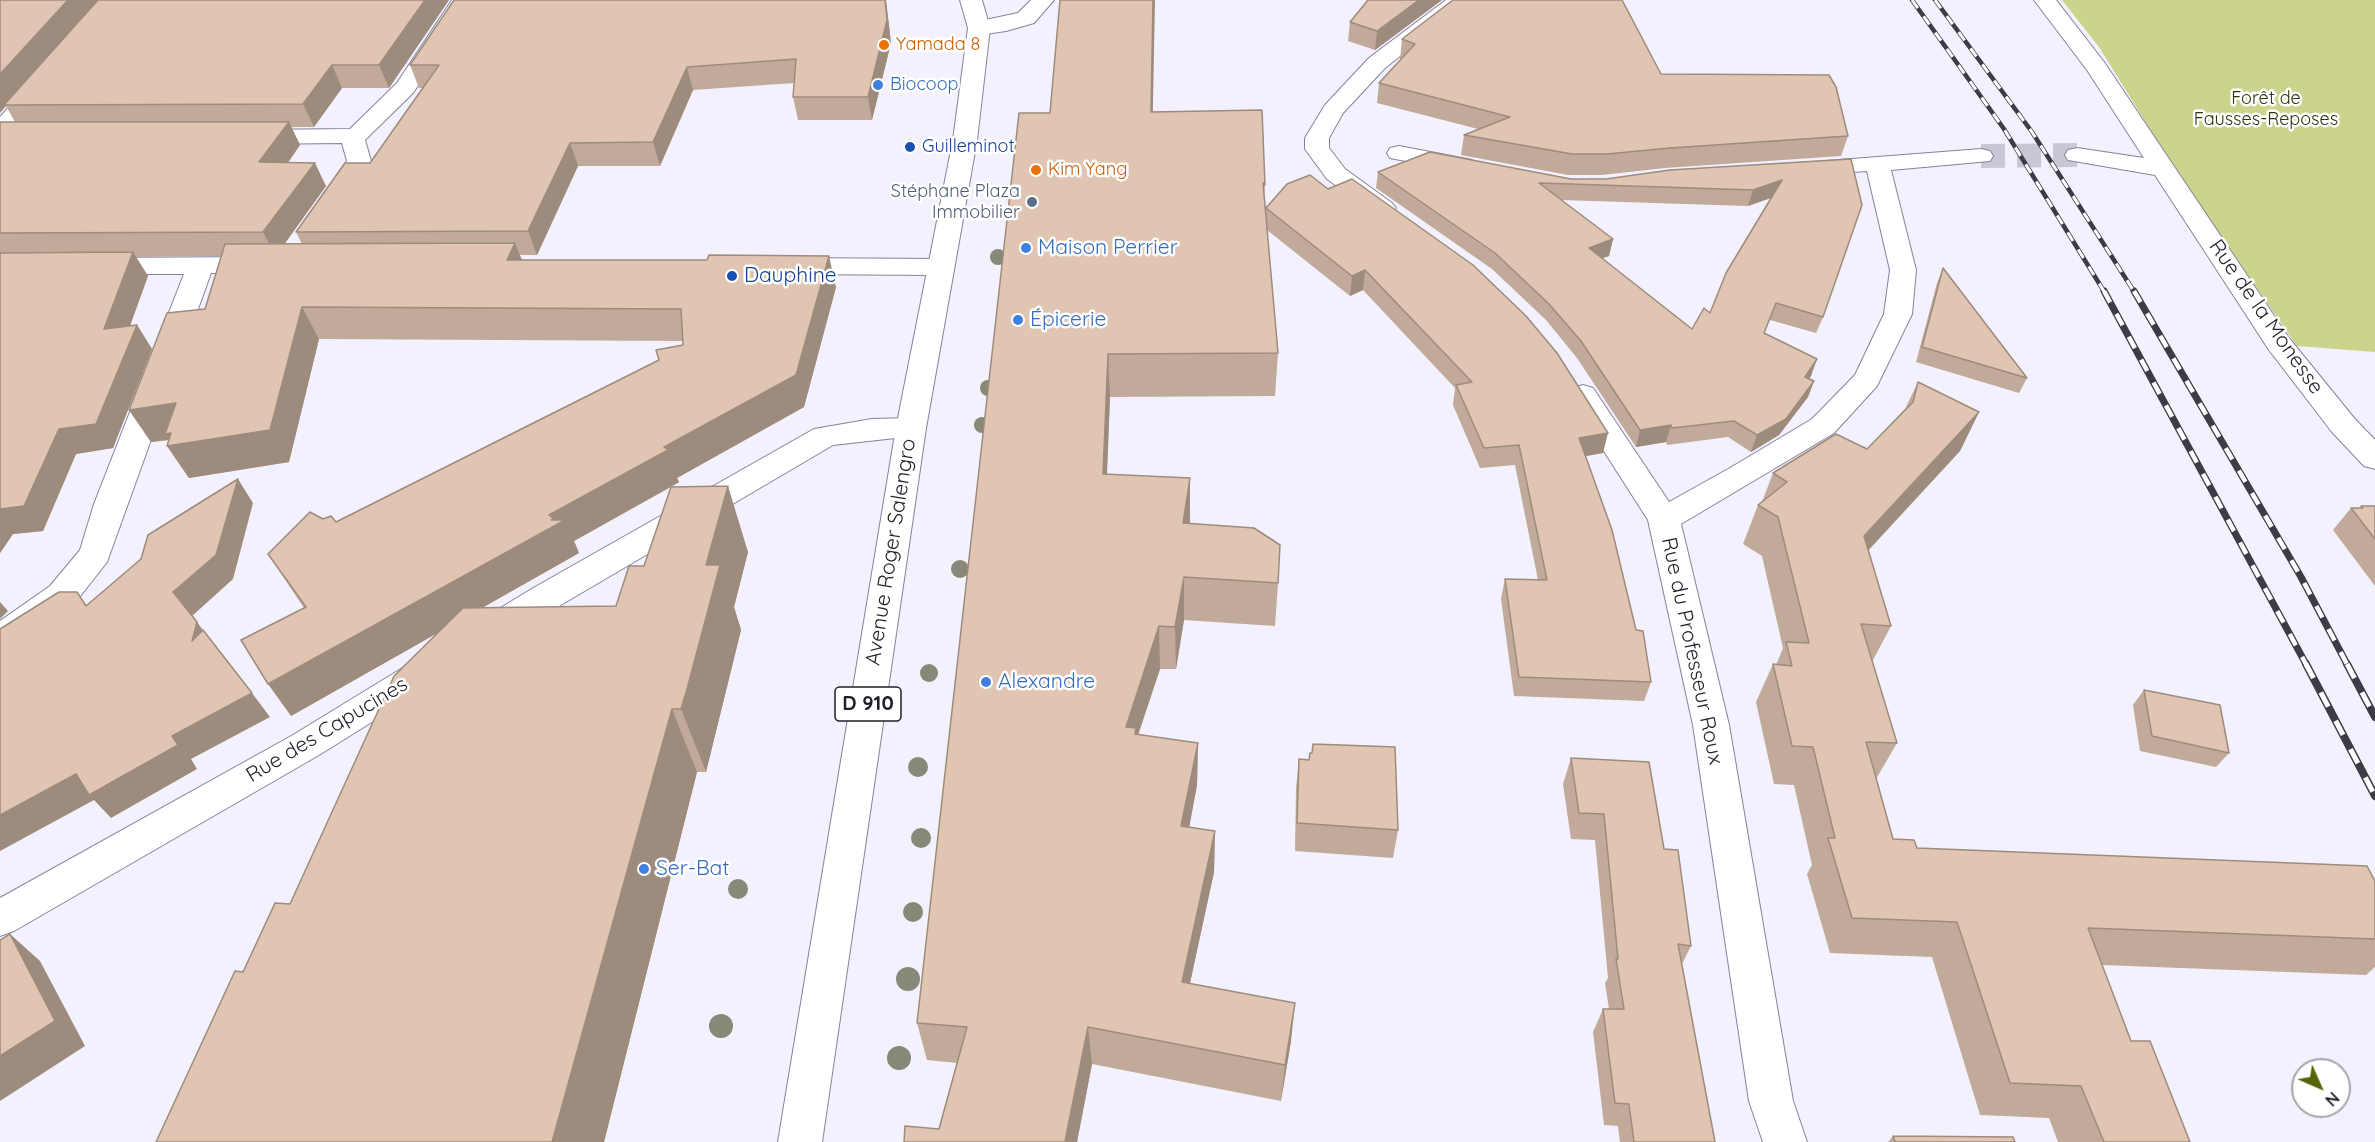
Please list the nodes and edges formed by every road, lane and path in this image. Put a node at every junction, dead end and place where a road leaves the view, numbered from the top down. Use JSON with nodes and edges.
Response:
{"nodes":[{"id":1,"x":463,"y":0,"type":"edge"},
{"id":2,"x":971,"y":0,"type":"edge"},
{"id":3,"x":1043,"y":0,"type":"edge"},
{"id":4,"x":1460,"y":0,"type":"edge"},
{"id":5,"x":2045,"y":0,"type":"edge"},
{"id":6,"x":979,"y":28,"type":"junction"},
{"id":7,"x":61,"y":63,"type":"edge"},
{"id":8,"x":0,"y":131,"type":"edge"},
{"id":9,"x":356,"y":136,"type":"junction"},
{"id":10,"x":225,"y":137,"type":"edge"},
{"id":11,"x":1399,"y":153,"type":"dead end"},
{"id":12,"x":2078,"y":155,"type":"tunnel mouth"},
{"id":13,"x":1981,"y":156,"type":"tunnel mouth"},
{"id":14,"x":1877,"y":164,"type":"junction"},
{"id":15,"x":2164,"y":169,"type":"junction"},
{"id":16,"x":1489,"y":170,"type":"edge"},
{"id":17,"x":1783,"y":170,"type":"edge"},
{"id":18,"x":320,"y":217,"type":"edge"},
{"id":19,"x":1404,"y":222,"type":"edge"},
{"id":20,"x":201,"y":265,"type":"junction"},
{"id":21,"x":285,"y":265,"type":"edge"},
{"id":22,"x":761,"y":265,"type":"edge"},
{"id":23,"x":71,"y":266,"type":"edge"},
{"id":24,"x":939,"y":267,"type":"junction"},
{"id":25,"x":1571,"y":376,"type":"edge"},
{"id":26,"x":911,"y":428,"type":"junction"},
{"id":27,"x":2375,"y":459,"type":"edge"},
{"id":28,"x":1664,"y":519,"type":"junction"},
{"id":29,"x":0,"y":639,"type":"edge"},
{"id":30,"x":0,"y":918,"type":"edge"},
{"id":31,"x":800,"y":1142,"type":"edge"},
{"id":32,"x":1785,"y":1142,"type":"edge"}],
"edges":[{"from":1,"to":9,"type":"street"},
{"from":2,"to":6,"type":"street","name":"Avenue Roger Salengro","number":"D 910"},
{"from":3,"to":6,"type":"street"},
{"from":4,"to":19,"type":"street"},
{"from":5,"to":15,"type":"street","name":"Rue de la Monesse"},
{"from":6,"to":24,"type":"street","name":"Avenue Roger Salengro","number":"D 910"},
{"from":7,"to":8,"type":"street"},
{"from":9,"to":10,"type":"street"},
{"from":9,"to":18,"type":"street"},
{"from":11,"to":16,"type":"street"},
{"from":12,"to":15,"type":"street"},
{"from":13,"to":14,"type":"street"},
{"from":14,"to":17,"type":"street"},
{"from":14,"to":28,"type":"street","name":"Rue du Professeur Roux"},
{"from":15,"to":27,"type":"street","name":"Rue de la Monesse"},
{"from":20,"to":21,"type":"street"},
{"from":20,"to":23,"type":"street"},
{"from":20,"to":29,"type":"street"},
{"from":22,"to":24,"type":"street"},
{"from":24,"to":26,"type":"street","name":"Avenue Roger Salengro","number":"D 910"},
{"from":25,"to":28,"type":"street"},
{"from":26,"to":30,"type":"street","name":"Rue des Capucines"},
{"from":26,"to":31,"type":"street","name":"Avenue Roger Salengro","number":"D 910"},
{"from":28,"to":32,"type":"street","name":"Rue du Professeur Roux"}]}
